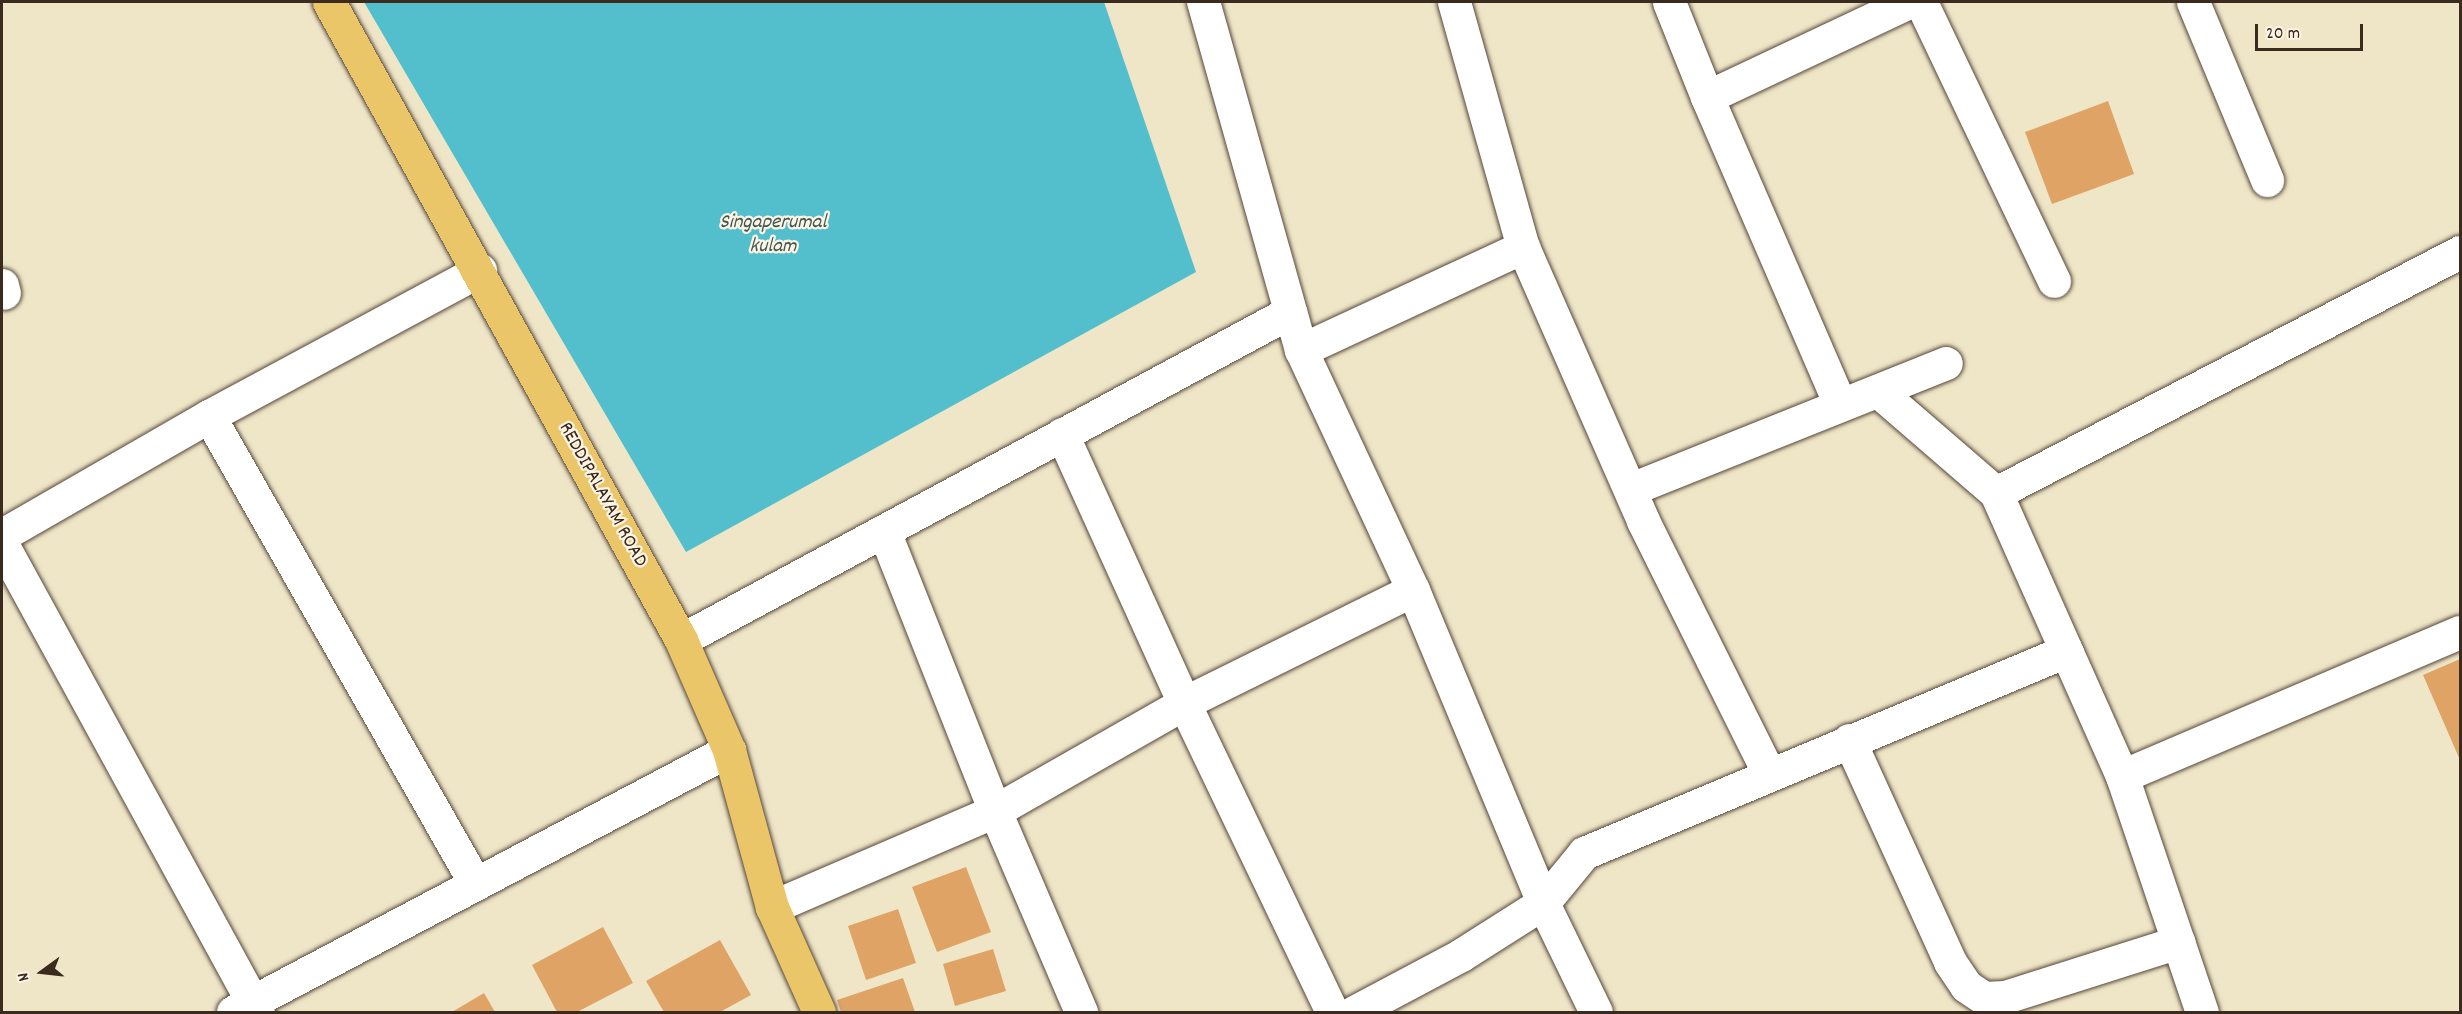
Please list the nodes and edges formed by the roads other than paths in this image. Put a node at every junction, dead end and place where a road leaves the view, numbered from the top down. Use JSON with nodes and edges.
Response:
{"nodes":[{"id":1,"x":328,"y":2,"type":"edge"},
{"id":2,"x":1203,"y":2,"type":"edge"},
{"id":3,"x":1454,"y":2,"type":"edge"},
{"id":4,"x":1670,"y":2,"type":"edge"},
{"id":5,"x":1909,"y":2,"type":"edge"},
{"id":6,"x":1921,"y":2,"type":"edge"},
{"id":7,"x":2193,"y":2,"type":"edge"},
{"id":8,"x":1707,"y":97,"type":"junction"},
{"id":9,"x":2267,"y":180,"type":"dead end"},
{"id":10,"x":1522,"y":247,"type":"junction"},
{"id":11,"x":2460,"y":252,"type":"edge"},
{"id":12,"x":480,"y":270,"type":"junction"},
{"id":13,"x":2054,"y":280,"type":"dead end"},
{"id":14,"x":1290,"y":312,"type":"junction"},
{"id":15,"x":1301,"y":350,"type":"junction"},
{"id":16,"x":1946,"y":363,"type":"dead end"},
{"id":17,"x":1878,"y":391,"type":"junction"},
{"id":18,"x":1840,"y":405,"type":"junction"},
{"id":19,"x":209,"y":416,"type":"junction"},
{"id":20,"x":1062,"y":434,"type":"junction"},
{"id":21,"x":1631,"y":489,"type":"junction"},
{"id":22,"x":1996,"y":493,"type":"junction"},
{"id":23,"x":884,"y":531,"type":"junction"},
{"id":24,"x":2,"y":535,"type":"edge"},
{"id":25,"x":2,"y":544,"type":"edge"},
{"id":26,"x":1413,"y":590,"type":"junction"},
{"id":27,"x":2460,"y":633,"type":"edge"},
{"id":28,"x":681,"y":640,"type":"junction"},
{"id":29,"x":2066,"y":651,"type":"junction"},
{"id":30,"x":1184,"y":703,"type":"junction"},
{"id":31,"x":1850,"y":740,"type":"junction"},
{"id":32,"x":729,"y":750,"type":"junction"},
{"id":33,"x":1769,"y":774,"type":"junction"},
{"id":34,"x":2122,"y":776,"type":"junction"},
{"id":35,"x":995,"y":811,"type":"junction"},
{"id":36,"x":475,"y":883,"type":"junction"},
{"id":37,"x":1544,"y":903,"type":"junction"},
{"id":38,"x":772,"y":907,"type":"junction"},
{"id":39,"x":2178,"y":942,"type":"junction"},
{"id":40,"x":248,"y":1009,"type":"edge"},
{"id":41,"x":819,"y":1012,"type":"edge"},
{"id":42,"x":1081,"y":1012,"type":"edge"},
{"id":43,"x":1332,"y":1012,"type":"edge"},
{"id":44,"x":1354,"y":1012,"type":"edge"},
{"id":45,"x":1596,"y":1012,"type":"edge"},
{"id":46,"x":2202,"y":1012,"type":"edge"}],
"edges":[{"from":1,"to":12,"type":"main road","name":"REDDIPALAYAM ROAD"},
{"from":2,"to":14,"type":"street"},
{"from":3,"to":10,"type":"street"},
{"from":4,"to":8,"type":"street"},
{"from":5,"to":8,"type":"street"},
{"from":6,"to":13,"type":"street"},
{"from":7,"to":9,"type":"street"},
{"from":8,"to":18,"type":"street"},
{"from":10,"to":15,"type":"street"},
{"from":10,"to":21,"type":"street"},
{"from":11,"to":22,"type":"street"},
{"from":12,"to":19,"type":"street"},
{"from":12,"to":28,"type":"main road","name":"REDDIPALAYAM ROAD"},
{"from":14,"to":15,"type":"street"},
{"from":14,"to":20,"type":"street"},
{"from":15,"to":26,"type":"street"},
{"from":16,"to":17,"type":"street"},
{"from":17,"to":18,"type":"street"},
{"from":17,"to":22,"type":"street"},
{"from":18,"to":21,"type":"street"},
{"from":19,"to":24,"type":"street"},
{"from":19,"to":36,"type":"street"},
{"from":20,"to":23,"type":"street"},
{"from":20,"to":30,"type":"street"},
{"from":21,"to":33,"type":"street"},
{"from":22,"to":29,"type":"street"},
{"from":23,"to":28,"type":"street"},
{"from":23,"to":35,"type":"street"},
{"from":25,"to":40,"type":"street"},
{"from":26,"to":30,"type":"street"},
{"from":26,"to":37,"type":"street"},
{"from":27,"to":34,"type":"street"},
{"from":28,"to":32,"type":"main road","name":"REDDIPALAYAM ROAD"},
{"from":29,"to":31,"type":"street"},
{"from":29,"to":34,"type":"street"},
{"from":30,"to":35,"type":"street"},
{"from":30,"to":43,"type":"street"},
{"from":31,"to":33,"type":"street"},
{"from":31,"to":39,"type":"street"},
{"from":32,"to":36,"type":"street"},
{"from":32,"to":38,"type":"main road","name":"REDDIPALAYAM ROAD"},
{"from":33,"to":37,"type":"street"},
{"from":34,"to":39,"type":"street"},
{"from":35,"to":38,"type":"street"},
{"from":35,"to":42,"type":"street"},
{"from":36,"to":40,"type":"street"},
{"from":37,"to":44,"type":"street"},
{"from":37,"to":45,"type":"street"},
{"from":38,"to":41,"type":"main road","name":"REDDIPALAYAM ROAD"},
{"from":39,"to":46,"type":"street"}]}
